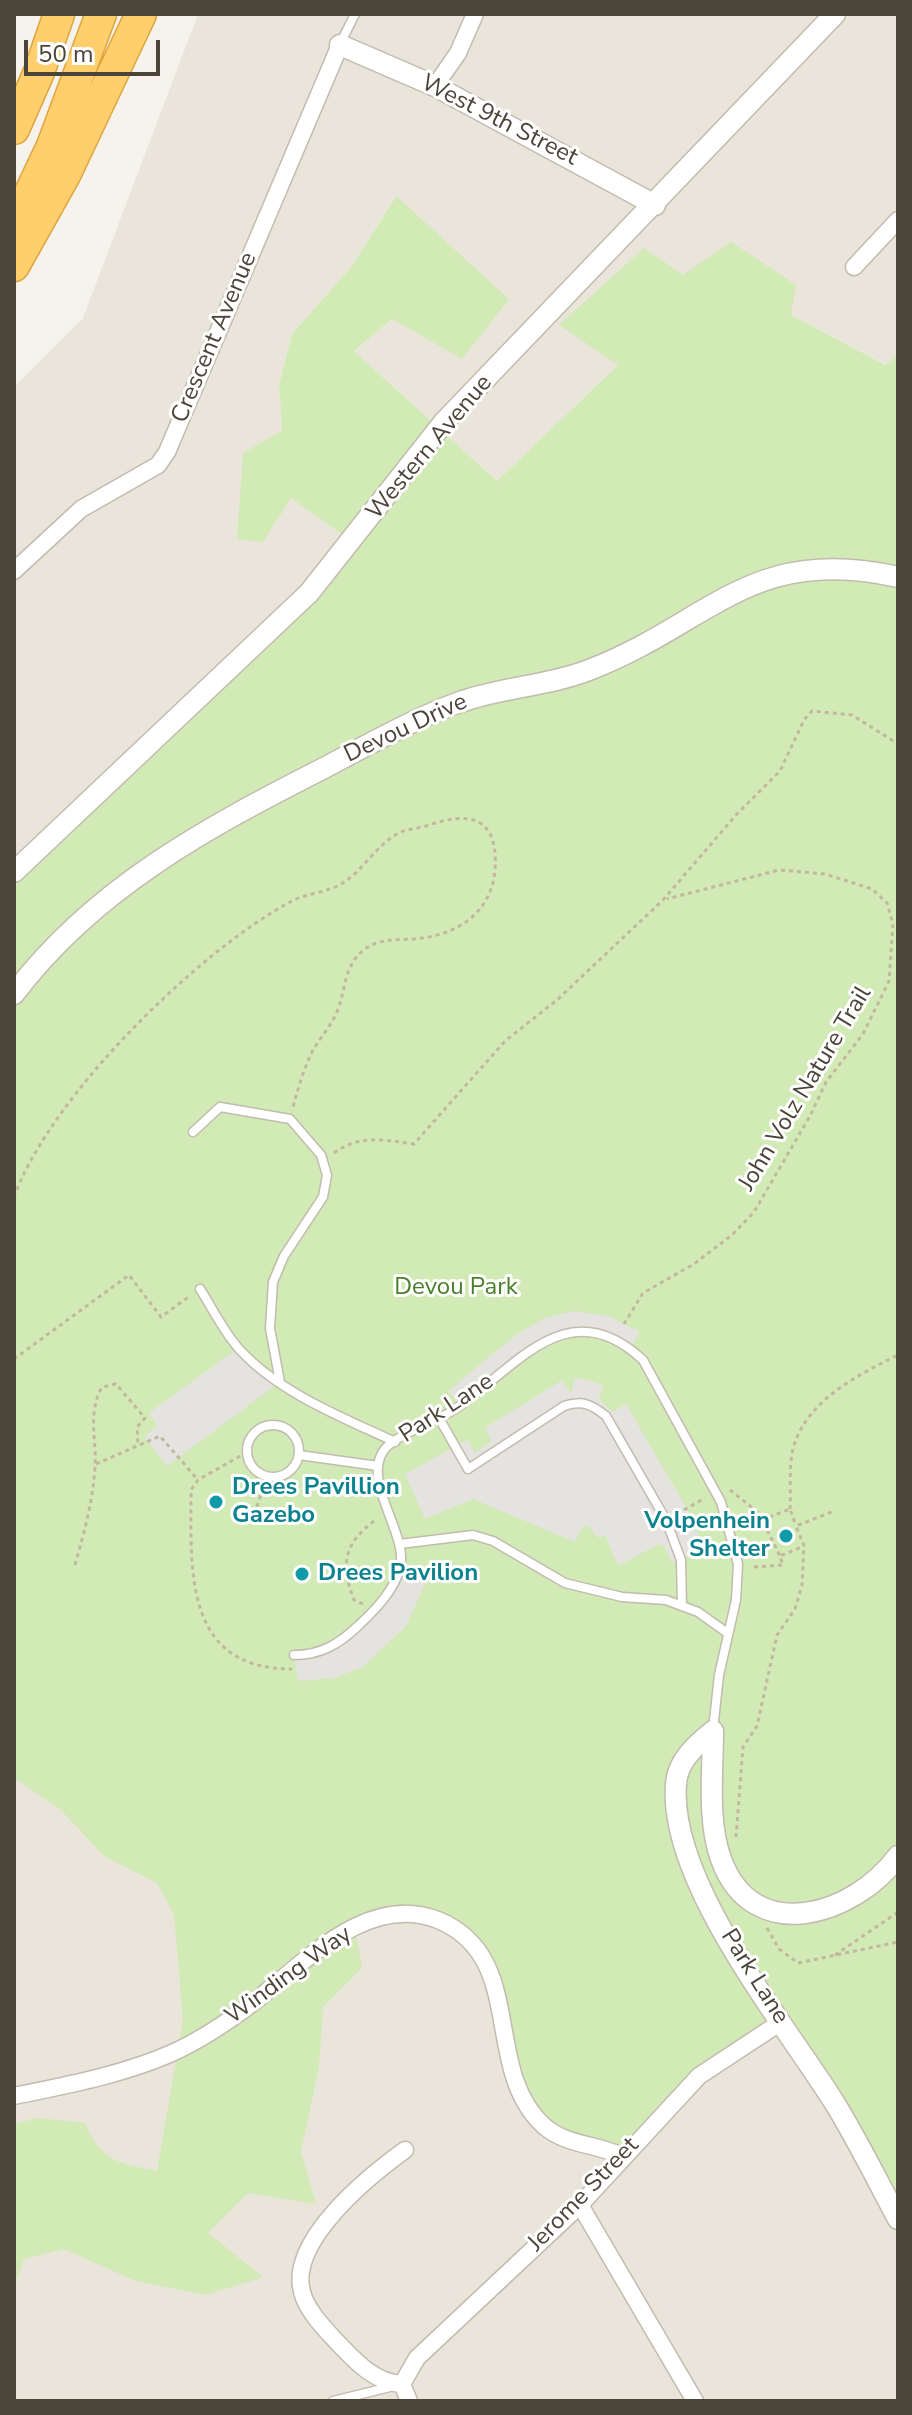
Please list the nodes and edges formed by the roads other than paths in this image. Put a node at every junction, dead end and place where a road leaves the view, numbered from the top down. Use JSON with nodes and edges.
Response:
{"nodes":[{"id":1,"x":141,"y":14,"type":"edge"},
{"id":2,"x":355,"y":14,"type":"edge"},
{"id":3,"x":475,"y":14,"type":"edge"},
{"id":4,"x":835,"y":14,"type":"edge"},
{"id":5,"x":58,"y":18,"type":"edge"},
{"id":6,"x":98,"y":23,"type":"edge"},
{"id":7,"x":340,"y":45,"type":"junction"},
{"id":8,"x":435,"y":86,"type":"junction"},
{"id":9,"x":14,"y":129,"type":"edge"},
{"id":10,"x":655,"y":205,"type":"junction"},
{"id":11,"x":898,"y":220,"type":"edge"},
{"id":12,"x":14,"y":226,"type":"edge"},
{"id":13,"x":14,"y":266,"type":"edge"},
{"id":14,"x":854,"y":267,"type":"dead end"},
{"id":15,"x":14,"y":571,"type":"edge"},
{"id":16,"x":898,"y":577,"type":"edge"},
{"id":17,"x":14,"y":872,"type":"edge"},
{"id":18,"x":14,"y":994,"type":"edge"},
{"id":19,"x":193,"y":1132,"type":"dead end"},
{"id":20,"x":200,"y":1289,"type":"road end"},
{"id":21,"x":280,"y":1382,"type":"junction"},
{"id":22,"x":439,"y":1418,"type":"junction"},
{"id":23,"x":395,"y":1442,"type":"junction"},
{"id":24,"x":299,"y":1455,"type":"junction"},
{"id":25,"x":378,"y":1466,"type":"junction"},
{"id":26,"x":400,"y":1544,"type":"junction"},
{"id":27,"x":682,"y":1606,"type":"junction"},
{"id":28,"x":726,"y":1632,"type":"junction"},
{"id":29,"x":294,"y":1655,"type":"dead end"},
{"id":30,"x":713,"y":1731,"type":"junction"},
{"id":31,"x":898,"y":1856,"type":"edge"},
{"id":32,"x":781,"y":2022,"type":"junction"},
{"id":33,"x":14,"y":2096,"type":"edge"},
{"id":34,"x":405,"y":2150,"type":"dead end"},
{"id":35,"x":622,"y":2156,"type":"junction"},
{"id":36,"x":580,"y":2205,"type":"junction"},
{"id":37,"x":898,"y":2219,"type":"edge"},
{"id":38,"x":402,"y":2384,"type":"junction"},
{"id":39,"x":333,"y":2401,"type":"edge"},
{"id":40,"x":409,"y":2401,"type":"edge"},
{"id":41,"x":695,"y":2401,"type":"edge"}],
"edges":[{"from":1,"to":13,"type":"highway"},
{"from":2,"to":7,"type":"lane"},
{"from":3,"to":8,"type":"street"},
{"from":4,"to":10,"type":"street","name":"Western Avenue"},
{"from":5,"to":9,"type":"highway"},
{"from":6,"to":12,"type":"highway"},
{"from":7,"to":8,"type":"street","name":"West 9th Street"},
{"from":7,"to":15,"type":"street","name":"Crescent Avenue"},
{"from":8,"to":10,"type":"street","name":"West 9th Street"},
{"from":10,"to":17,"type":"street","name":"Western Avenue"},
{"from":11,"to":14,"type":"street"},
{"from":16,"to":18,"type":"street","name":"Devou Drive"},
{"from":19,"to":21,"type":"lane"},
{"from":20,"to":21,"type":"lane"},
{"from":21,"to":23,"type":"lane"},
{"from":22,"to":23,"type":"lane","name":"Park Lane"},
{"from":22,"to":27,"type":"lane"},
{"from":22,"to":28,"type":"lane","name":"Park Lane"},
{"from":23,"to":25,"type":"lane","name":"Park Lane"},
{"from":24,"to":24,"type":"lane"},
{"from":24,"to":25,"type":"lane"},
{"from":25,"to":26,"type":"lane","name":"Park Lane"},
{"from":26,"to":27,"type":"lane"},
{"from":26,"to":29,"type":"lane"},
{"from":27,"to":28,"type":"lane"},
{"from":28,"to":30,"type":"lane","name":"Park Lane"},
{"from":30,"to":31,"type":"street"},
{"from":30,"to":32,"type":"street","name":"Park Lane"},
{"from":32,"to":35,"type":"street","name":"Jerome Street"},
{"from":32,"to":37,"type":"street","name":"Park Lane"},
{"from":33,"to":35,"type":"street","name":"Winding Way"},
{"from":34,"to":38,"type":"street"},
{"from":35,"to":36,"type":"street","name":"Jerome Street"},
{"from":36,"to":38,"type":"street","name":"Jerome Street"},
{"from":36,"to":41,"type":"street"},
{"from":38,"to":39,"type":"lane"},
{"from":38,"to":40,"type":"street"}]}
